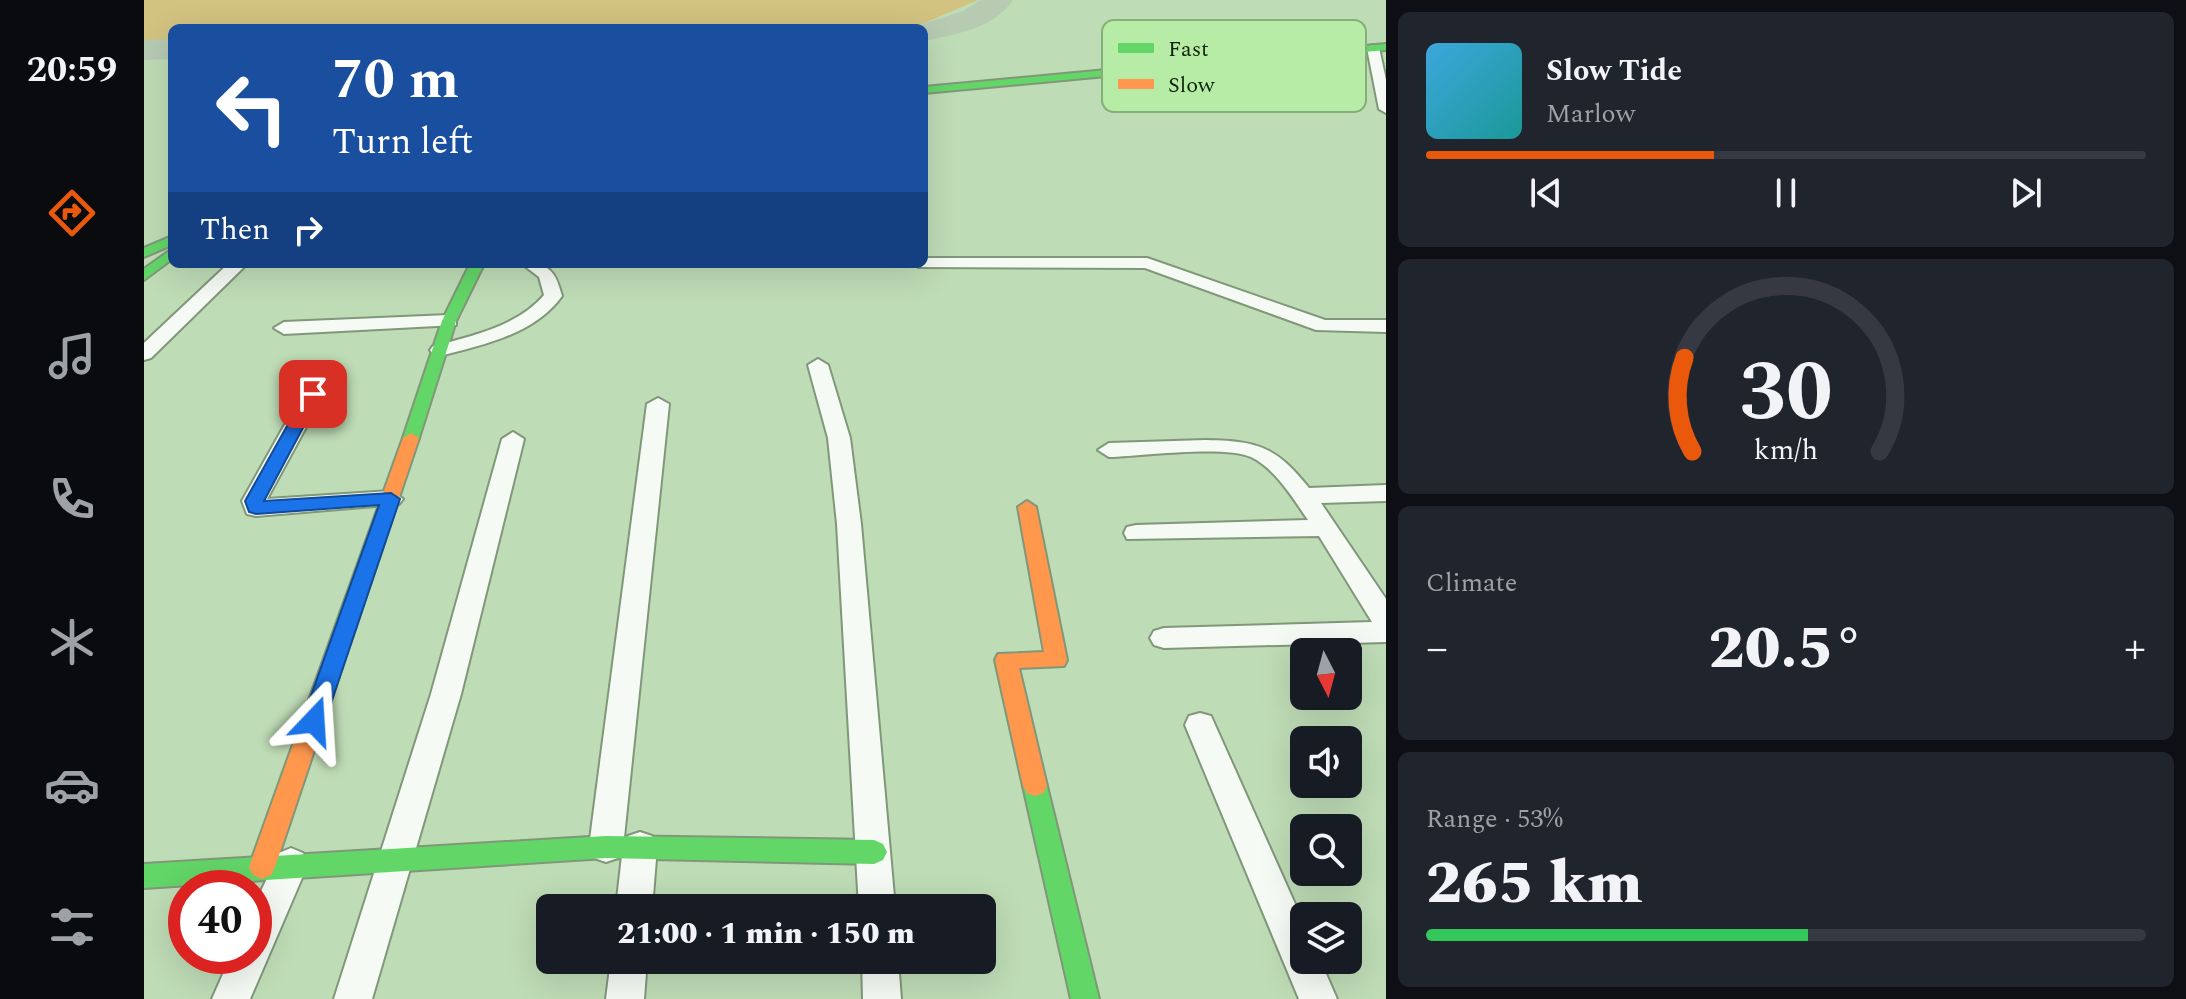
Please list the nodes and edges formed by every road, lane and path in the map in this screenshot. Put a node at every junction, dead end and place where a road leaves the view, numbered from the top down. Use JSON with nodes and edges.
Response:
{"nodes":[{"id":1,"x":1379,"y":48,"type":"edge"},
{"id":2,"x":1102,"y":74,"type":"edge"},
{"id":3,"x":928,"y":90,"type":"edge"},
{"id":4,"x":1386,"y":109,"type":"edge"},
{"id":5,"x":168,"y":242,"type":"edge"},
{"id":6,"x":144,"y":253,"type":"edge"},
{"id":7,"x":168,"y":256,"type":"edge"},
{"id":8,"x":928,"y":263,"type":"edge"},
{"id":9,"x":234,"y":268,"type":"edge"},
{"id":10,"x":475,"y":268,"type":"edge"},
{"id":11,"x":536,"y":268,"type":"edge"},
{"id":12,"x":144,"y":276,"type":"edge"},
{"id":13,"x":449,"y":321,"type":"junction"},
{"id":14,"x":1386,"y":326,"type":"edge"},
{"id":15,"x":284,"y":328,"type":"dead end"},
{"id":16,"x":440,"y":350,"type":"junction"},
{"id":17,"x":144,"y":354,"type":"edge"},
{"id":18,"x":818,"y":365,"type":"dead end"},
{"id":19,"x":313,"y":394,"type":"dead end"},
{"id":20,"x":658,"y":404,"type":"dead end"},
{"id":21,"x":513,"y":439,"type":"dead end"},
{"id":22,"x":1109,"y":450,"type":"dead end"},
{"id":23,"x":1386,"y":493,"type":"edge"},
{"id":24,"x":1301,"y":496,"type":"junction"},
{"id":25,"x":391,"y":499,"type":"junction"},
{"id":26,"x":1027,"y":507,"type":"dead end"},
{"id":27,"x":1324,"y":528,"type":"junction"},
{"id":28,"x":1136,"y":533,"type":"dead end"},
{"id":29,"x":1374,"y":581,"type":"edge"},
{"id":30,"x":1386,"y":622,"type":"edge"},
{"id":31,"x":1386,"y":632,"type":"edge"},
{"id":32,"x":1164,"y":638,"type":"dead end"},
{"id":33,"x":1200,"y":725,"type":"dead end"},
{"id":34,"x":623,"y":847,"type":"junction"},
{"id":35,"x":874,"y":852,"type":"junction"},
{"id":36,"x":394,"y":860,"type":"junction"},
{"id":37,"x":276,"y":866,"type":"junction"},
{"id":38,"x":144,"y":876,"type":"edge"},
{"id":39,"x":272,"y":881,"type":"edge"},
{"id":40,"x":631,"y":894,"type":"edge"},
{"id":41,"x":876,"y":894,"type":"edge"},
{"id":42,"x":242,"y":974,"type":"edge"},
{"id":43,"x":628,"y":974,"type":"edge"},
{"id":44,"x":881,"y":974,"type":"edge"},
{"id":45,"x":231,"y":999,"type":"edge"},
{"id":46,"x":353,"y":999,"type":"edge"},
{"id":47,"x":625,"y":999,"type":"edge"},
{"id":48,"x":882,"y":999,"type":"edge"},
{"id":49,"x":1085,"y":999,"type":"edge"},
{"id":50,"x":1318,"y":999,"type":"edge"}],
"edges":[{"from":1,"to":4,"type":"street"},
{"from":2,"to":3,"type":"street"},
{"from":5,"to":6,"type":"street"},
{"from":7,"to":12,"type":"street"},
{"from":8,"to":14,"type":"street"},
{"from":9,"to":17,"type":"street"},
{"from":10,"to":13,"type":"street"},
{"from":11,"to":16,"type":"street"},
{"from":13,"to":15,"type":"street"},
{"from":13,"to":16,"type":"street"},
{"from":16,"to":25,"type":"street"},
{"from":18,"to":35,"type":"street"},
{"from":19,"to":25,"type":"street"},
{"from":20,"to":34,"type":"street"},
{"from":21,"to":36,"type":"street"},
{"from":22,"to":24,"type":"street"},
{"from":23,"to":24,"type":"street"},
{"from":24,"to":27,"type":"street"},
{"from":25,"to":37,"type":"street"},
{"from":26,"to":49,"type":"street"},
{"from":27,"to":28,"type":"street"},
{"from":27,"to":29,"type":"street"},
{"from":29,"to":30,"type":"street"},
{"from":31,"to":32,"type":"street"},
{"from":33,"to":50,"type":"street"},
{"from":34,"to":35,"type":"street"},
{"from":34,"to":36,"type":"street"},
{"from":34,"to":40,"type":"street"},
{"from":35,"to":41,"type":"street"},
{"from":36,"to":37,"type":"street"},
{"from":36,"to":46,"type":"street"},
{"from":37,"to":38,"type":"street"},
{"from":37,"to":39,"type":"street"},
{"from":42,"to":45,"type":"street"},
{"from":43,"to":47,"type":"street"},
{"from":44,"to":48,"type":"street"}]}
